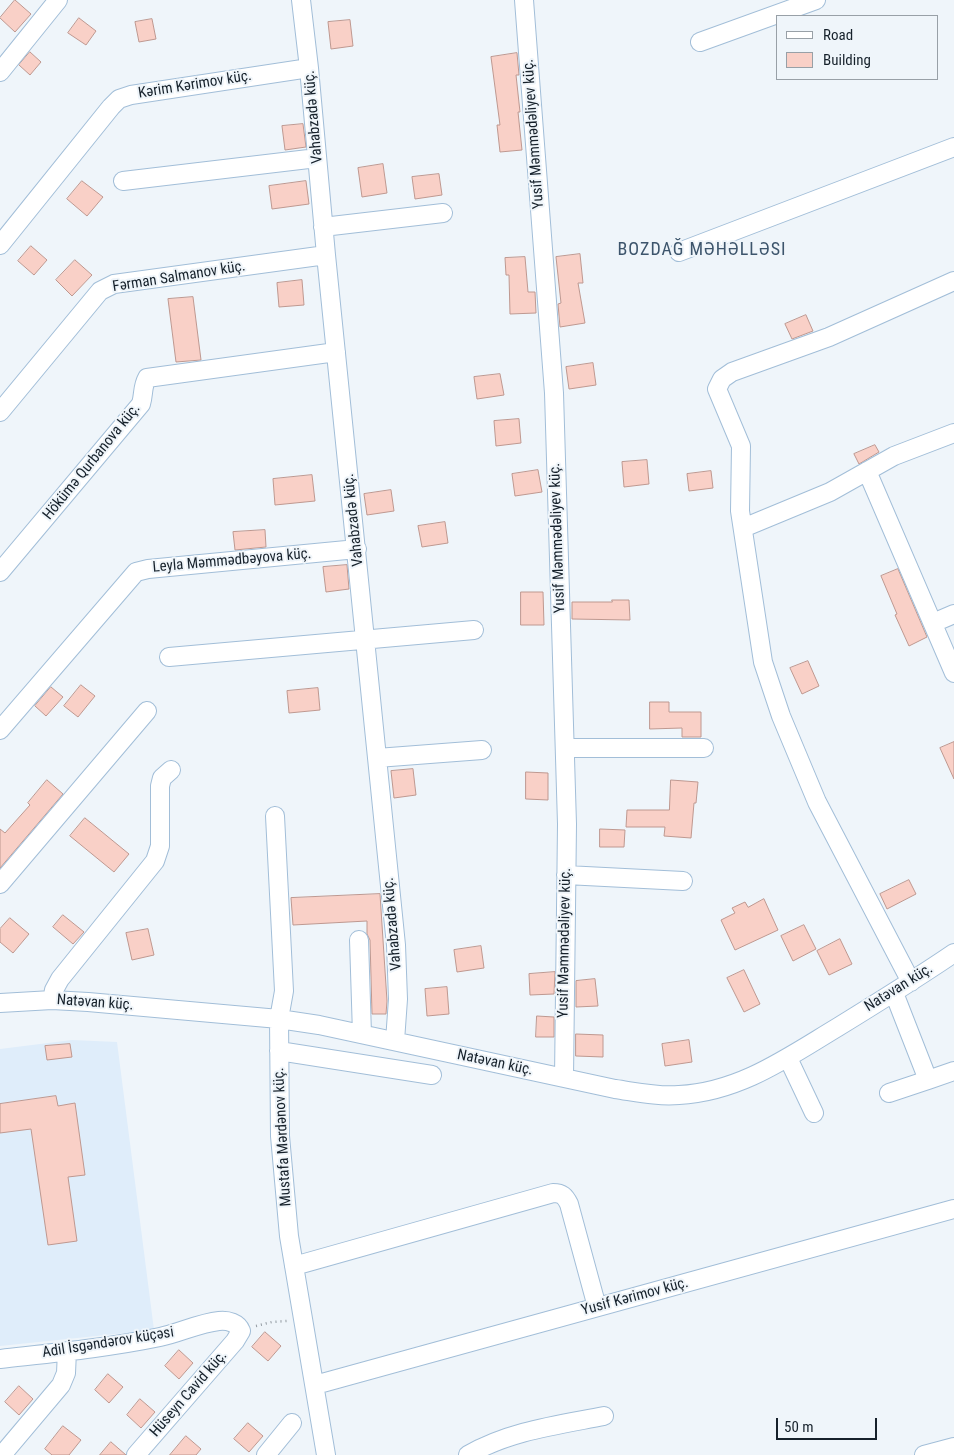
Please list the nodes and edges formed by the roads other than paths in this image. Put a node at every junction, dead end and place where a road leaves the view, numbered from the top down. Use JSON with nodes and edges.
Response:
{"nodes":[{"id":1,"x":58,"y":0,"type":"edge"},
{"id":2,"x":301,"y":0,"type":"edge"},
{"id":3,"x":524,"y":0,"type":"edge"},
{"id":4,"x":816,"y":0,"type":"edge"},
{"id":5,"x":700,"y":42,"type":"dead end"},
{"id":6,"x":309,"y":68,"type":"junction"},
{"id":7,"x":0,"y":72,"type":"edge"},
{"id":8,"x":954,"y":147,"type":"edge"},
{"id":9,"x":317,"y":158,"type":"junction"},
{"id":10,"x":123,"y":181,"type":"dead end"},
{"id":11,"x":443,"y":213,"type":"dead end"},
{"id":12,"x":324,"y":227,"type":"junction"},
{"id":13,"x":0,"y":245,"type":"edge"},
{"id":14,"x":678,"y":252,"type":"dead end"},
{"id":15,"x":326,"y":255,"type":"junction"},
{"id":16,"x":954,"y":281,"type":"edge"},
{"id":17,"x":336,"y":352,"type":"junction"},
{"id":18,"x":0,"y":412,"type":"edge"},
{"id":19,"x":954,"y":433,"type":"edge"},
{"id":20,"x":867,"y":472,"type":"junction"},
{"id":21,"x":743,"y":528,"type":"junction"},
{"id":22,"x":357,"y":550,"type":"junction"},
{"id":23,"x":0,"y":572,"type":"edge"},
{"id":24,"x":954,"y":614,"type":"edge"},
{"id":25,"x":933,"y":623,"type":"junction"},
{"id":26,"x":474,"y":630,"type":"dead end"},
{"id":27,"x":366,"y":640,"type":"junction"},
{"id":28,"x":169,"y":657,"type":"dead end"},
{"id":29,"x":954,"y":673,"type":"edge"},
{"id":30,"x":147,"y":711,"type":"dead end"},
{"id":31,"x":0,"y":730,"type":"edge"},
{"id":32,"x":565,"y":748,"type":"junction"},
{"id":33,"x":704,"y":748,"type":"dead end"},
{"id":34,"x":482,"y":750,"type":"dead end"},
{"id":35,"x":377,"y":758,"type":"junction"},
{"id":36,"x":171,"y":770,"type":"dead end"},
{"id":37,"x":275,"y":816,"type":"dead end"},
{"id":38,"x":566,"y":876,"type":"junction"},
{"id":39,"x":683,"y":881,"type":"dead end"},
{"id":40,"x":0,"y":884,"type":"edge"},
{"id":41,"x":358,"y":940,"type":"dead end"},
{"id":42,"x":954,"y":953,"type":"edge"},
{"id":43,"x":911,"y":982,"type":"junction"},
{"id":44,"x":894,"y":992,"type":"junction"},
{"id":45,"x":52,"y":1000,"type":"junction"},
{"id":46,"x":0,"y":1003,"type":"edge"},
{"id":47,"x":279,"y":1019,"type":"junction"},
{"id":48,"x":362,"y":1034,"type":"junction"},
{"id":49,"x":395,"y":1041,"type":"junction"},
{"id":50,"x":279,"y":1051,"type":"junction"},
{"id":51,"x":788,"y":1058,"type":"junction"},
{"id":52,"x":954,"y":1071,"type":"edge"},
{"id":53,"x":432,"y":1075,"type":"dead end"},
{"id":54,"x":564,"y":1078,"type":"junction"},
{"id":55,"x":928,"y":1080,"type":"junction"},
{"id":56,"x":889,"y":1093,"type":"dead end"},
{"id":57,"x":814,"y":1113,"type":"dead end"},
{"id":58,"x":954,"y":1209,"type":"edge"},
{"id":59,"x":294,"y":1266,"type":"junction"},
{"id":60,"x":597,"y":1307,"type":"junction"},
{"id":61,"x":242,"y":1331,"type":"joint"},
{"id":62,"x":67,"y":1351,"type":"junction"},
{"id":63,"x":0,"y":1359,"type":"edge"},
{"id":64,"x":315,"y":1384,"type":"junction"},
{"id":65,"x":604,"y":1416,"type":"dead end"},
{"id":66,"x":292,"y":1424,"type":"dead end"},
{"id":67,"x":954,"y":1447,"type":"edge"},
{"id":68,"x":2,"y":1455,"type":"edge"},
{"id":69,"x":136,"y":1455,"type":"edge"},
{"id":70,"x":266,"y":1455,"type":"edge"},
{"id":71,"x":326,"y":1455,"type":"edge"},
{"id":72,"x":468,"y":1455,"type":"edge"},
{"id":73,"x":924,"y":1455,"type":"edge"}],
"edges":[{"from":1,"to":7,"type":"street"},
{"from":2,"to":6,"type":"street","name":"Vahabzadə küç."},
{"from":3,"to":32,"type":"street","name":"Yusif Məmmədəliyev küç."},
{"from":4,"to":5,"type":"street"},
{"from":6,"to":9,"type":"street","name":"Vahabzadə küç."},
{"from":6,"to":13,"type":"street","name":"Kərim Kərimov küç."},
{"from":8,"to":14,"type":"street"},
{"from":9,"to":10,"type":"street"},
{"from":9,"to":12,"type":"street","name":"Vahabzadə küç."},
{"from":11,"to":12,"type":"street"},
{"from":12,"to":15,"type":"street","name":"Vahabzadə küç."},
{"from":15,"to":17,"type":"street","name":"Vahabzadə küç."},
{"from":15,"to":18,"type":"street","name":"Fərman Salmanov küç."},
{"from":16,"to":21,"type":"street"},
{"from":17,"to":22,"type":"street","name":"Vahabzadə küç."},
{"from":17,"to":23,"type":"street","name":"Hökümə Qurbanova küç."},
{"from":19,"to":20,"type":"street"},
{"from":20,"to":21,"type":"street"},
{"from":20,"to":25,"type":"street"},
{"from":21,"to":43,"type":"street"},
{"from":22,"to":27,"type":"street","name":"Vahabzadə küç."},
{"from":22,"to":31,"type":"street","name":"Leyla Məmmədbəyova küç."},
{"from":24,"to":25,"type":"street"},
{"from":25,"to":29,"type":"street"},
{"from":26,"to":27,"type":"street"},
{"from":27,"to":28,"type":"street"},
{"from":27,"to":35,"type":"street","name":"Vahabzadə küç."},
{"from":30,"to":40,"type":"street"},
{"from":32,"to":33,"type":"street"},
{"from":32,"to":38,"type":"street","name":"Yusif Məmmədəliyev küç."},
{"from":34,"to":35,"type":"street"},
{"from":35,"to":49,"type":"street","name":"Vahabzadə küç."},
{"from":36,"to":45,"type":"street"},
{"from":37,"to":47,"type":"street","name":"Mustafa Mərdənov küç."},
{"from":38,"to":39,"type":"street"},
{"from":38,"to":54,"type":"street","name":"Yusif Məmmədəliyev küç."},
{"from":41,"to":48,"type":"street"},
{"from":42,"to":43,"type":"street","name":"Natəvan küç."},
{"from":43,"to":44,"type":"street","name":"Natəvan küç."},
{"from":44,"to":51,"type":"street","name":"Natəvan küç."},
{"from":44,"to":55,"type":"street"},
{"from":45,"to":46,"type":"street","name":"Natəvan küç."},
{"from":45,"to":47,"type":"street","name":"Natəvan küç."},
{"from":47,"to":48,"type":"street","name":"Natəvan küç."},
{"from":47,"to":50,"type":"street","name":"Mustafa Mərdənov küç."},
{"from":48,"to":49,"type":"street","name":"Natəvan küç."},
{"from":49,"to":54,"type":"street","name":"Natəvan küç."},
{"from":50,"to":53,"type":"street"},
{"from":50,"to":59,"type":"street","name":"Mustafa Mərdənov küç."},
{"from":51,"to":54,"type":"street","name":"Natəvan küç."},
{"from":51,"to":57,"type":"street"},
{"from":52,"to":55,"type":"street"},
{"from":55,"to":56,"type":"street"},
{"from":58,"to":60,"type":"street","name":"Yusif Kərimov küç."},
{"from":59,"to":60,"type":"street"},
{"from":59,"to":64,"type":"street","name":"Mustafa Mərdənov küç."},
{"from":60,"to":64,"type":"street","name":"Yusif Kərimov küç."},
{"from":61,"to":62,"type":"street","name":"Adil İsgəndərov küçəsi"},
{"from":61,"to":69,"type":"street","name":"Hüseyn Cavid küç."},
{"from":62,"to":63,"type":"street","name":"Adil İsgəndərov küçəsi"},
{"from":62,"to":68,"type":"street"},
{"from":64,"to":71,"type":"street","name":"Mustafa Mərdənov küç."},
{"from":65,"to":72,"type":"street"},
{"from":66,"to":70,"type":"street"},
{"from":67,"to":73,"type":"street"}]}
